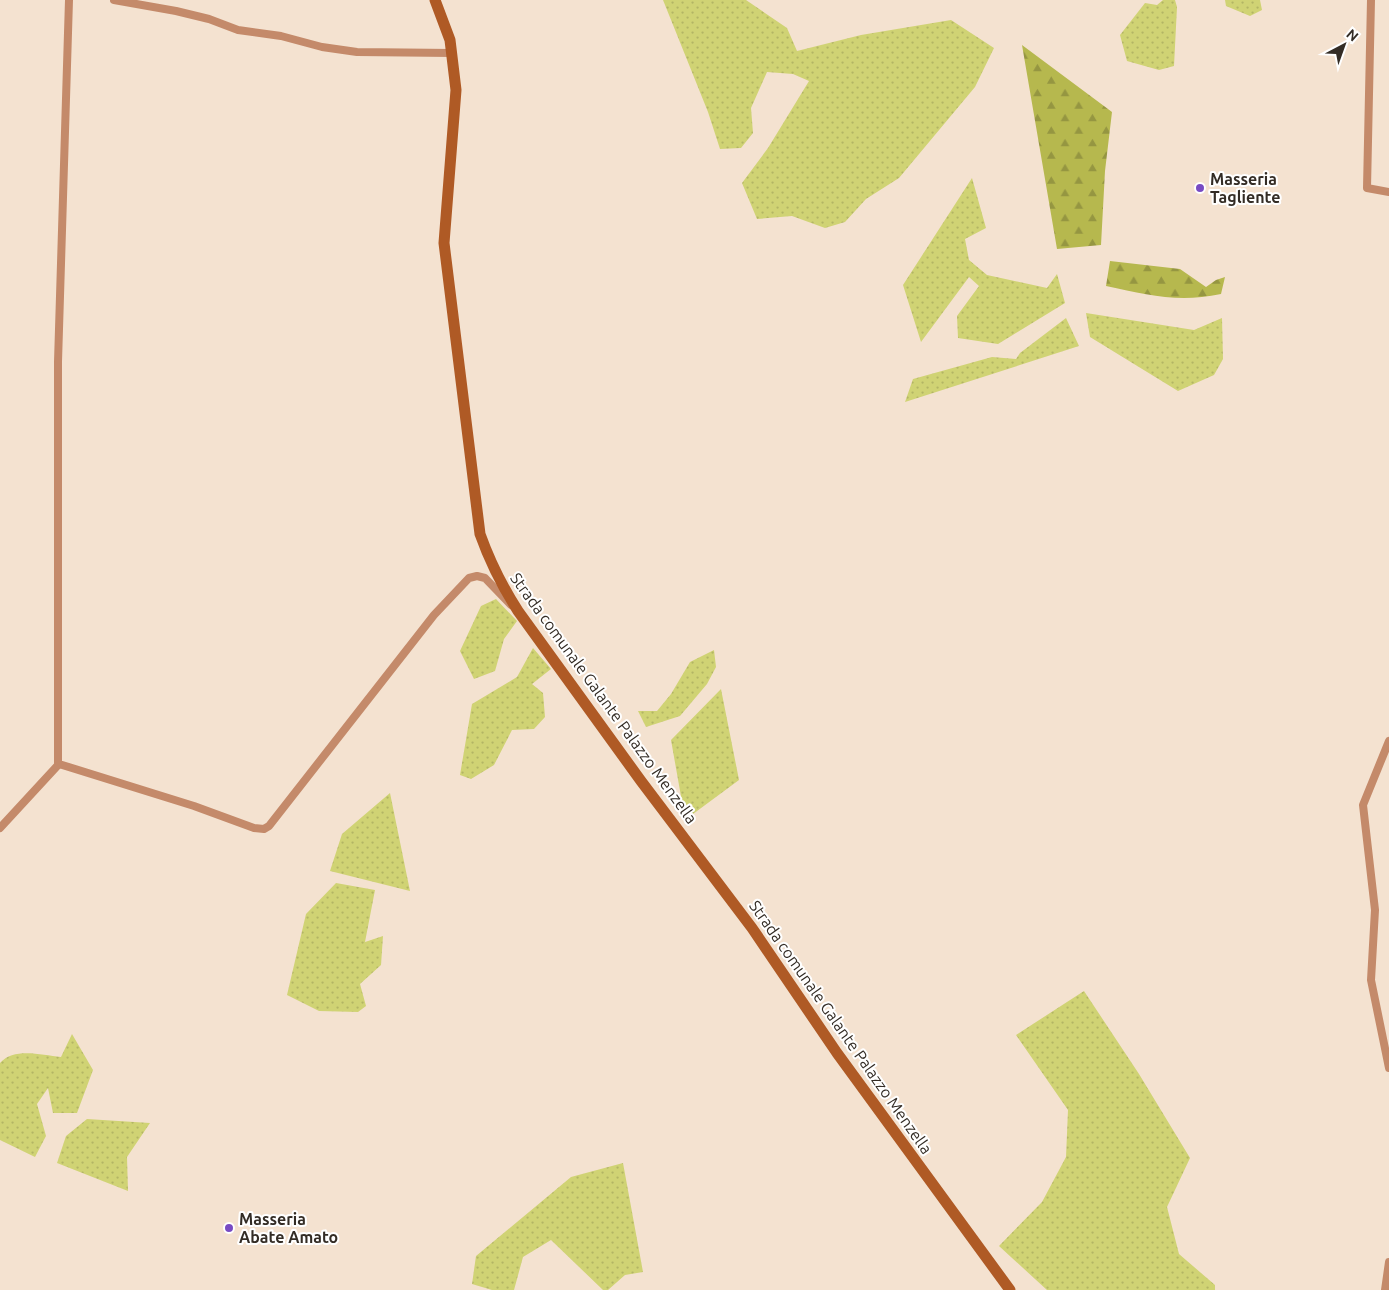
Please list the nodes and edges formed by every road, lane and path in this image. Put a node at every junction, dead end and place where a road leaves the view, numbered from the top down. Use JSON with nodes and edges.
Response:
{"nodes":[{"id":1,"x":68,"y":0,"type":"edge"},
{"id":2,"x":114,"y":0,"type":"edge"},
{"id":3,"x":434,"y":0,"type":"edge"},
{"id":4,"x":1372,"y":0,"type":"edge"},
{"id":5,"x":452,"y":53,"type":"junction"},
{"id":6,"x":1389,"y":192,"type":"edge"},
{"id":7,"x":518,"y":611,"type":"junction"},
{"id":8,"x":1389,"y":741,"type":"edge"},
{"id":9,"x":58,"y":764,"type":"junction"},
{"id":10,"x":0,"y":828,"type":"edge"},
{"id":11,"x":1389,"y":1068,"type":"edge"},
{"id":12,"x":1389,"y":1262,"type":"edge"},
{"id":13,"x":1010,"y":1290,"type":"edge"},
{"id":14,"x":1385,"y":1290,"type":"edge"}],
"edges":[{"from":1,"to":9,"type":"street"},
{"from":2,"to":5,"type":"street"},
{"from":3,"to":5,"type":"street","name":"Strada comunale Galante Palazzo Menzella"},
{"from":4,"to":6,"type":"street"},
{"from":5,"to":7,"type":"street","name":"Strada comunale Galante Palazzo Menzella"},
{"from":7,"to":9,"type":"street"},
{"from":7,"to":13,"type":"street","name":"Strada comunale Galante Palazzo Menzella"},
{"from":8,"to":11,"type":"street"},
{"from":9,"to":10,"type":"street"},
{"from":12,"to":14,"type":"street"}]}
